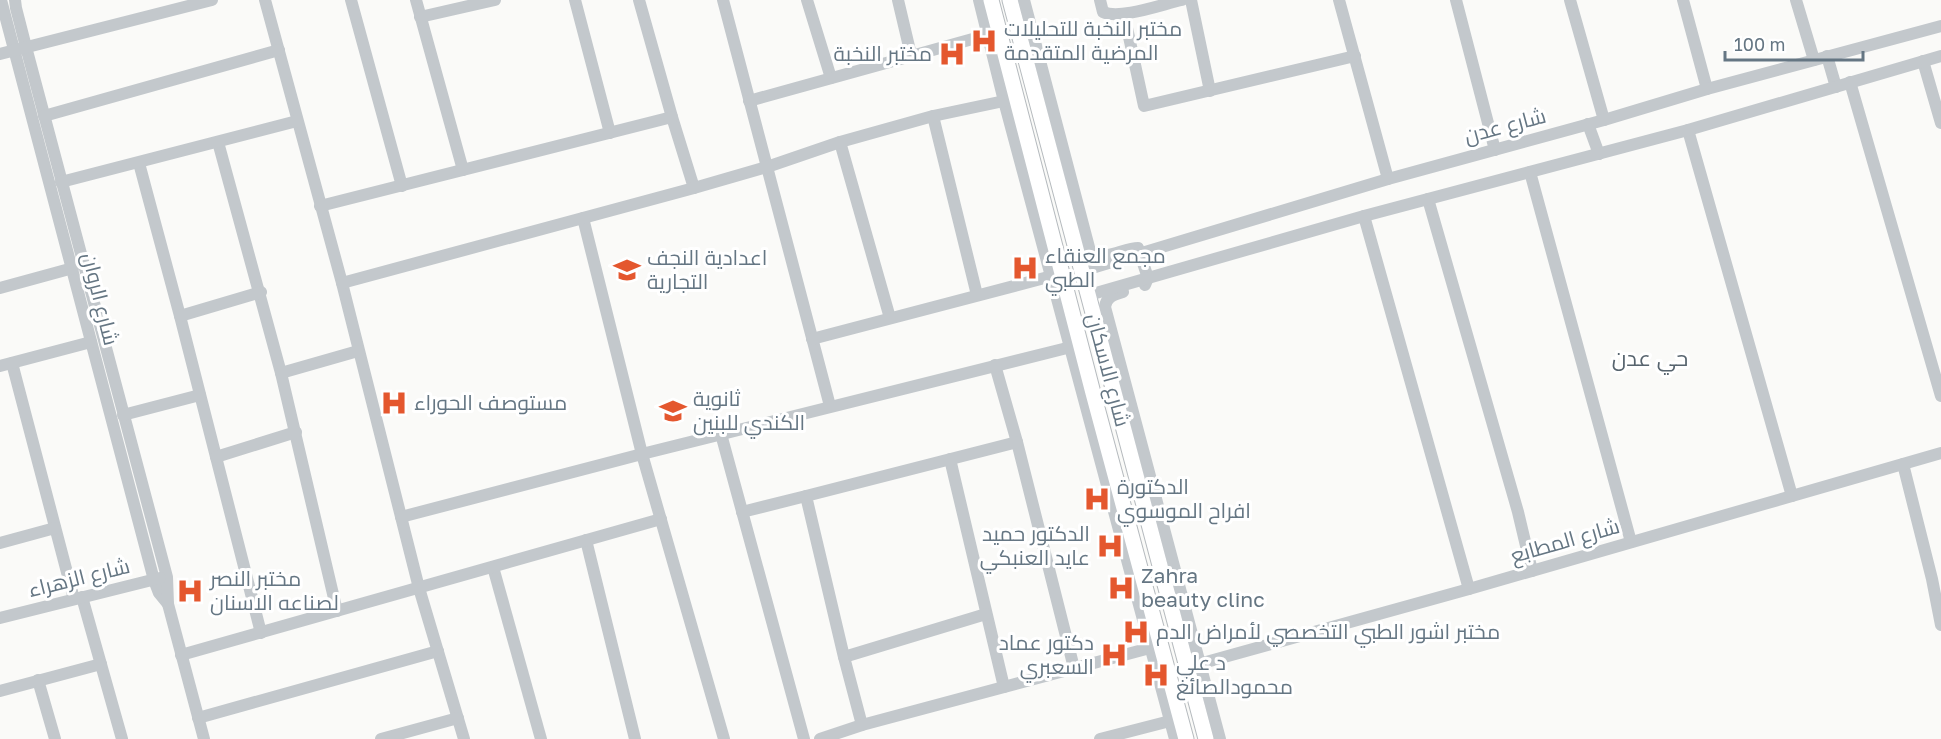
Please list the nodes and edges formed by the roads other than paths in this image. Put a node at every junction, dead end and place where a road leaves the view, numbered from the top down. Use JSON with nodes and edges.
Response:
{"nodes":[{"id":1,"x":1,"y":0,"type":"edge"},
{"id":2,"x":15,"y":0,"type":"edge"},
{"id":3,"x":212,"y":0,"type":"edge"},
{"id":4,"x":266,"y":0,"type":"edge"},
{"id":5,"x":351,"y":0,"type":"edge"},
{"id":6,"x":416,"y":0,"type":"edge"},
{"id":7,"x":495,"y":0,"type":"edge"},
{"id":8,"x":576,"y":0,"type":"edge"},
{"id":9,"x":639,"y":0,"type":"edge"},
{"id":10,"x":723,"y":0,"type":"edge"},
{"id":11,"x":807,"y":0,"type":"edge"},
{"id":12,"x":898,"y":0,"type":"edge"},
{"id":13,"x":979,"y":0,"type":"edge"},
{"id":14,"x":992,"y":0,"type":"edge"},
{"id":15,"x":1010,"y":0,"type":"edge"},
{"id":16,"x":1024,"y":0,"type":"edge"},
{"id":17,"x":1100,"y":0,"type":"edge"},
{"id":18,"x":1182,"y":0,"type":"edge"},
{"id":19,"x":1191,"y":0,"type":"edge"},
{"id":20,"x":1339,"y":0,"type":"edge"},
{"id":21,"x":1456,"y":0,"type":"edge"},
{"id":22,"x":1570,"y":0,"type":"edge"},
{"id":23,"x":1683,"y":0,"type":"edge"},
{"id":24,"x":1796,"y":0,"type":"edge"},
{"id":25,"x":1124,"y":14,"type":"junction"},
{"id":26,"x":420,"y":17,"type":"junction"},
{"id":27,"x":1941,"y":26,"type":"edge"},
{"id":28,"x":987,"y":35,"type":"junction"},
{"id":29,"x":20,"y":48,"type":"junction"},
{"id":30,"x":279,"y":50,"type":"junction"},
{"id":31,"x":1031,"y":53,"type":"junction"},
{"id":32,"x":0,"y":54,"type":"edge"},
{"id":33,"x":911,"y":55,"type":"junction"},
{"id":34,"x":1355,"y":56,"type":"junction"},
{"id":35,"x":1827,"y":56,"type":"junction"},
{"id":36,"x":1941,"y":56,"type":"edge"},
{"id":37,"x":1814,"y":60,"type":"junction"},
{"id":38,"x":1923,"y":61,"type":"junction"},
{"id":39,"x":831,"y":78,"type":"junction"},
{"id":40,"x":1850,"y":82,"type":"junction"},
{"id":41,"x":1836,"y":87,"type":"junction"},
{"id":42,"x":1707,"y":89,"type":"junction"},
{"id":43,"x":1210,"y":91,"type":"junction"},
{"id":44,"x":749,"y":101,"type":"junction"},
{"id":45,"x":1004,"y":101,"type":"junction"},
{"id":46,"x":44,"y":116,"type":"junction"},
{"id":47,"x":933,"y":116,"type":"junction"},
{"id":48,"x":672,"y":117,"type":"junction"},
{"id":49,"x":1604,"y":120,"type":"junction"},
{"id":50,"x":297,"y":121,"type":"junction"},
{"id":51,"x":1941,"y":123,"type":"edge"},
{"id":52,"x":1588,"y":124,"type":"junction"},
{"id":53,"x":1688,"y":130,"type":"junction"},
{"id":54,"x":610,"y":133,"type":"junction"},
{"id":55,"x":218,"y":142,"type":"junction"},
{"id":56,"x":840,"y":142,"type":"junction"},
{"id":57,"x":1495,"y":150,"type":"junction"},
{"id":58,"x":1599,"y":154,"type":"junction"},
{"id":59,"x":139,"y":163,"type":"junction"},
{"id":60,"x":767,"y":167,"type":"junction"},
{"id":61,"x":463,"y":170,"type":"junction"},
{"id":62,"x":1530,"y":172,"type":"junction"},
{"id":63,"x":1388,"y":179,"type":"junction"},
{"id":64,"x":61,"y":183,"type":"junction"},
{"id":65,"x":402,"y":186,"type":"junction"},
{"id":66,"x":694,"y":188,"type":"junction"},
{"id":67,"x":1428,"y":199,"type":"junction"},
{"id":68,"x":320,"y":207,"type":"junction"},
{"id":69,"x":1364,"y":216,"type":"junction"},
{"id":70,"x":583,"y":218,"type":"junction"},
{"id":71,"x":1141,"y":255,"type":"junction"},
{"id":72,"x":73,"y":268,"type":"junction"},
{"id":73,"x":1082,"y":271,"type":"junction"},
{"id":74,"x":1148,"y":278,"type":"junction"},
{"id":75,"x":1057,"y":281,"type":"junction"},
{"id":76,"x":342,"y":283,"type":"junction"},
{"id":77,"x":0,"y":288,"type":"edge"},
{"id":78,"x":261,"y":292,"type":"junction"},
{"id":79,"x":977,"y":295,"type":"junction"},
{"id":80,"x":1089,"y":295,"type":"junction"},
{"id":81,"x":180,"y":316,"type":"junction"},
{"id":82,"x":890,"y":318,"type":"junction"},
{"id":83,"x":812,"y":339,"type":"junction"},
{"id":84,"x":91,"y":342,"type":"junction"},
{"id":85,"x":1071,"y":347,"type":"junction"},
{"id":86,"x":358,"y":351,"type":"junction"},
{"id":87,"x":6,"y":365,"type":"edge"},
{"id":88,"x":995,"y":365,"type":"junction"},
{"id":89,"x":281,"y":373,"type":"junction"},
{"id":90,"x":1089,"y":394,"type":"junction"},
{"id":91,"x":200,"y":395,"type":"junction"},
{"id":92,"x":1941,"y":396,"type":"edge"},
{"id":93,"x":830,"y":406,"type":"junction"},
{"id":94,"x":123,"y":416,"type":"junction"},
{"id":95,"x":296,"y":432,"type":"junction"},
{"id":96,"x":721,"y":434,"type":"junction"},
{"id":97,"x":1017,"y":442,"type":"junction"},
{"id":98,"x":1941,"y":453,"type":"edge"},
{"id":99,"x":642,"y":454,"type":"junction"},
{"id":100,"x":216,"y":457,"type":"junction"},
{"id":101,"x":950,"y":459,"type":"junction"},
{"id":102,"x":1140,"y":464,"type":"junction"},
{"id":103,"x":1903,"y":464,"type":"junction"},
{"id":104,"x":806,"y":496,"type":"junction"},
{"id":105,"x":1792,"y":496,"type":"junction"},
{"id":106,"x":742,"y":512,"type":"junction"},
{"id":107,"x":402,"y":517,"type":"junction"},
{"id":108,"x":661,"y":519,"type":"junction"},
{"id":109,"x":55,"y":528,"type":"junction"},
{"id":110,"x":1125,"y":532,"type":"junction"},
{"id":111,"x":586,"y":540,"type":"junction"},
{"id":112,"x":1631,"y":542,"type":"junction"},
{"id":113,"x":0,"y":543,"type":"edge"},
{"id":114,"x":493,"y":567,"type":"junction"},
{"id":115,"x":1532,"y":571,"type":"junction"},
{"id":116,"x":167,"y":577,"type":"junction"},
{"id":117,"x":154,"y":580,"type":"junction"},
{"id":118,"x":419,"y":588,"type":"junction"},
{"id":119,"x":1469,"y":589,"type":"junction"},
{"id":120,"x":1167,"y":593,"type":"junction"},
{"id":121,"x":78,"y":598,"type":"junction"},
{"id":122,"x":1149,"y":598,"type":"junction"},
{"id":123,"x":168,"y":604,"type":"junction"},
{"id":124,"x":337,"y":611,"type":"junction"},
{"id":125,"x":986,"y":614,"type":"junction"},
{"id":126,"x":0,"y":618,"type":"edge"},
{"id":127,"x":1941,"y":625,"type":"edge"},
{"id":128,"x":1177,"y":629,"type":"junction"},
{"id":129,"x":261,"y":633,"type":"junction"},
{"id":130,"x":1159,"y":634,"type":"junction"},
{"id":131,"x":1150,"y":648,"type":"junction"},
{"id":132,"x":438,"y":651,"type":"junction"},
{"id":133,"x":181,"y":655,"type":"junction"},
{"id":134,"x":844,"y":657,"type":"junction"},
{"id":135,"x":100,"y":664,"type":"junction"},
{"id":136,"x":1199,"y":664,"type":"junction"},
{"id":137,"x":1074,"y":668,"type":"junction"},
{"id":138,"x":38,"y":680,"type":"junction"},
{"id":139,"x":1166,"y":684,"type":"junction"},
{"id":140,"x":1004,"y":687,"type":"junction"},
{"id":141,"x":0,"y":691,"type":"edge"},
{"id":142,"x":198,"y":718,"type":"junction"},
{"id":143,"x":458,"y":718,"type":"junction"},
{"id":144,"x":1170,"y":721,"type":"junction"},
{"id":145,"x":862,"y":725,"type":"junction"},
{"id":146,"x":55,"y":739,"type":"edge"},
{"id":147,"x":122,"y":739,"type":"edge"},
{"id":148,"x":204,"y":739,"type":"edge"},
{"id":149,"x":381,"y":739,"type":"edge"},
{"id":150,"x":464,"y":739,"type":"edge"},
{"id":151,"x":541,"y":739,"type":"edge"},
{"id":152,"x":635,"y":739,"type":"edge"},
{"id":153,"x":724,"y":739,"type":"edge"},
{"id":154,"x":804,"y":739,"type":"edge"},
{"id":155,"x":820,"y":739,"type":"edge"},
{"id":156,"x":1100,"y":739,"type":"edge"},
{"id":157,"x":1175,"y":739,"type":"edge"},
{"id":158,"x":1186,"y":739,"type":"edge"},
{"id":159,"x":1206,"y":739,"type":"edge"},
{"id":160,"x":1220,"y":739,"type":"edge"}],
"edges":[{"from":1,"to":29,"type":"street","name":"شارع الروان"},
{"from":2,"to":29,"type":"street","name":"شارع الروان"},
{"from":3,"to":29,"type":"street"},
{"from":4,"to":30,"type":"street"},
{"from":5,"to":65,"type":"street"},
{"from":6,"to":26,"type":"street"},
{"from":7,"to":26,"type":"street"},
{"from":8,"to":54,"type":"street"},
{"from":9,"to":48,"type":"street"},
{"from":10,"to":44,"type":"street"},
{"from":11,"to":39,"type":"street"},
{"from":12,"to":33,"type":"street"},
{"from":13,"to":28,"type":"street"},
{"from":14,"to":75,"type":"main road","name":"شارع الاسكان"},
{"from":15,"to":31,"type":"main road","name":"شارع الاسكان"},
{"from":16,"to":31,"type":"street"},
{"from":17,"to":25,"type":"street"},
{"from":18,"to":25,"type":"street"},
{"from":19,"to":43,"type":"street"},
{"from":20,"to":34,"type":"street"},
{"from":21,"to":57,"type":"street"},
{"from":22,"to":49,"type":"street"},
{"from":23,"to":42,"type":"street"},
{"from":24,"to":37,"type":"street"},
{"from":25,"to":43,"type":"street"},
{"from":26,"to":61,"type":"street"},
{"from":27,"to":35,"type":"street","name":"شارع عدن"},
{"from":28,"to":33,"type":"street"},
{"from":28,"to":45,"type":"street"},
{"from":29,"to":32,"type":"street"},
{"from":29,"to":46,"type":"street","name":"شارع الروان"},
{"from":29,"to":72,"type":"street","name":"شارع الروان"},
{"from":30,"to":46,"type":"street"},
{"from":30,"to":50,"type":"street"},
{"from":31,"to":71,"type":"street"},
{"from":31,"to":73,"type":"main road","name":"شارع الاسكان"},
{"from":33,"to":39,"type":"street"},
{"from":34,"to":43,"type":"street"},
{"from":34,"to":63,"type":"street"},
{"from":35,"to":37,"type":"street","name":"شارع عدن"},
{"from":35,"to":41,"type":"street"},
{"from":36,"to":38,"type":"street"},
{"from":37,"to":42,"type":"street","name":"شارع عدن"},
{"from":38,"to":40,"type":"street"},
{"from":38,"to":51,"type":"street"},
{"from":39,"to":44,"type":"street"},
{"from":40,"to":41,"type":"street"},
{"from":40,"to":92,"type":"street"},
{"from":41,"to":53,"type":"street"},
{"from":42,"to":49,"type":"street","name":"شارع عدن"},
{"from":44,"to":60,"type":"street"},
{"from":45,"to":47,"type":"street"},
{"from":45,"to":75,"type":"street"},
{"from":46,"to":64,"type":"street","name":"شارع الروان"},
{"from":47,"to":56,"type":"street"},
{"from":47,"to":79,"type":"street"},
{"from":48,"to":54,"type":"street"},
{"from":48,"to":66,"type":"street"},
{"from":49,"to":52,"type":"street","name":"شارع عدن"},
{"from":50,"to":55,"type":"street"},
{"from":50,"to":68,"type":"street"},
{"from":52,"to":57,"type":"street","name":"شارع عدن"},
{"from":52,"to":58,"type":"street"},
{"from":53,"to":58,"type":"street"},
{"from":53,"to":105,"type":"street"},
{"from":54,"to":61,"type":"street"},
{"from":55,"to":59,"type":"street"},
{"from":55,"to":78,"type":"street"},
{"from":56,"to":60,"type":"street"},
{"from":56,"to":82,"type":"street"},
{"from":57,"to":63,"type":"street","name":"شارع عدن"},
{"from":58,"to":62,"type":"street"},
{"from":59,"to":64,"type":"street"},
{"from":59,"to":81,"type":"street"},
{"from":60,"to":66,"type":"street"},
{"from":60,"to":83,"type":"street"},
{"from":61,"to":65,"type":"street"},
{"from":62,"to":67,"type":"street"},
{"from":62,"to":112,"type":"street"},
{"from":63,"to":71,"type":"street","name":"شارع عدن"},
{"from":64,"to":94,"type":"street","name":"شارع الروان"},
{"from":65,"to":68,"type":"street"},
{"from":66,"to":70,"type":"street"},
{"from":67,"to":69,"type":"street"},
{"from":67,"to":115,"type":"street"},
{"from":68,"to":76,"type":"street"},
{"from":69,"to":74,"type":"street"},
{"from":69,"to":119,"type":"street"},
{"from":70,"to":76,"type":"street"},
{"from":70,"to":99,"type":"street"},
{"from":71,"to":73,"type":"street","name":"شارع عدن"},
{"from":71,"to":74,"type":"street"},
{"from":72,"to":77,"type":"street"},
{"from":72,"to":84,"type":"street","name":"شارع الروان"},
{"from":73,"to":80,"type":"main road","name":"شارع الاسكان"},
{"from":74,"to":80,"type":"street"},
{"from":74,"to":102,"type":"street"},
{"from":75,"to":79,"type":"street"},
{"from":75,"to":85,"type":"street"},
{"from":75,"to":90,"type":"main road","name":"شارع الاسكان"},
{"from":76,"to":86,"type":"street"},
{"from":78,"to":81,"type":"street"},
{"from":78,"to":89,"type":"street"},
{"from":79,"to":82,"type":"street"},
{"from":80,"to":102,"type":"main road","name":"شارع الاسكان"},
{"from":81,"to":91,"type":"street"},
{"from":82,"to":83,"type":"street"},
{"from":83,"to":93,"type":"street"},
{"from":84,"to":87,"type":"street"},
{"from":84,"to":117,"type":"street","name":"شارع الروان"},
{"from":85,"to":88,"type":"street"},
{"from":85,"to":90,"type":"street"},
{"from":86,"to":89,"type":"street"},
{"from":86,"to":107,"type":"street"},
{"from":87,"to":109,"type":"street"},
{"from":88,"to":93,"type":"street"},
{"from":88,"to":97,"type":"street"},
{"from":89,"to":95,"type":"street"},
{"from":90,"to":110,"type":"main road","name":"شارع الاسكان"},
{"from":91,"to":94,"type":"street"},
{"from":91,"to":100,"type":"street"},
{"from":93,"to":96,"type":"street"},
{"from":94,"to":116,"type":"street","name":"شارع الروان"},
{"from":95,"to":100,"type":"street"},
{"from":95,"to":124,"type":"street"},
{"from":96,"to":99,"type":"street"},
{"from":96,"to":106,"type":"street"},
{"from":97,"to":101,"type":"street"},
{"from":97,"to":137,"type":"street"},
{"from":98,"to":103,"type":"street","name":"شارع المطابع"},
{"from":99,"to":107,"type":"street"},
{"from":99,"to":108,"type":"street"},
{"from":100,"to":129,"type":"street"},
{"from":101,"to":104,"type":"street"},
{"from":101,"to":125,"type":"street"},
{"from":102,"to":120,"type":"main road","name":"شارع الاسكان"},
{"from":102,"to":136,"type":"street"},
{"from":103,"to":105,"type":"street","name":"شارع المطابع"},
{"from":103,"to":127,"type":"street"},
{"from":104,"to":106,"type":"street"},
{"from":104,"to":134,"type":"street"},
{"from":105,"to":112,"type":"street","name":"شارع المطابع"},
{"from":106,"to":154,"type":"street"},
{"from":107,"to":118,"type":"street"},
{"from":108,"to":111,"type":"street"},
{"from":108,"to":153,"type":"street"},
{"from":109,"to":113,"type":"street"},
{"from":109,"to":121,"type":"street"},
{"from":110,"to":122,"type":"main road","name":"شارع الاسكان"},
{"from":110,"to":131,"type":"street"},
{"from":111,"to":114,"type":"street"},
{"from":111,"to":152,"type":"street"},
{"from":112,"to":115,"type":"street","name":"شارع المطابع"},
{"from":114,"to":118,"type":"street"},
{"from":114,"to":151,"type":"street"},
{"from":115,"to":119,"type":"street","name":"شارع المطابع"},
{"from":116,"to":117,"type":"street","name":"شارع الزهراء"},
{"from":116,"to":123,"type":"street","name":"شارع الروان"},
{"from":117,"to":121,"type":"street","name":"شارع الزهراء"},
{"from":117,"to":123,"type":"street","name":"شارع الروان"},
{"from":118,"to":124,"type":"street"},
{"from":118,"to":132,"type":"street"},
{"from":119,"to":136,"type":"street","name":"شارع المطابع"},
{"from":120,"to":122,"type":"main road"},
{"from":120,"to":128,"type":"main road","name":"شارع الاسكان"},
{"from":121,"to":126,"type":"street","name":"شارع الزهراء"},
{"from":121,"to":135,"type":"street"},
{"from":122,"to":130,"type":"main road","name":"شارع الاسكان"},
{"from":123,"to":133,"type":"street","name":"شارع الروان"},
{"from":124,"to":129,"type":"street"},
{"from":125,"to":134,"type":"street"},
{"from":125,"to":140,"type":"street"},
{"from":128,"to":130,"type":"main road"},
{"from":128,"to":159,"type":"main road","name":"شارع الاسكان"},
{"from":129,"to":133,"type":"street"},
{"from":130,"to":139,"type":"main road","name":"شارع الاسكان"},
{"from":131,"to":137,"type":"street"},
{"from":131,"to":139,"type":"street"},
{"from":132,"to":142,"type":"street"},
{"from":132,"to":143,"type":"street"},
{"from":133,"to":142,"type":"street","name":"شارع الروان"},
{"from":134,"to":145,"type":"street"},
{"from":135,"to":138,"type":"street"},
{"from":135,"to":147,"type":"street"},
{"from":136,"to":160,"type":"street"},
{"from":137,"to":140,"type":"street"},
{"from":138,"to":141,"type":"street"},
{"from":138,"to":146,"type":"street"},
{"from":139,"to":144,"type":"street"},
{"from":139,"to":158,"type":"main road","name":"شارع الاسكان"},
{"from":140,"to":145,"type":"street"},
{"from":142,"to":148,"type":"street","name":"شارع الروان"},
{"from":143,"to":149,"type":"street"},
{"from":143,"to":150,"type":"street"},
{"from":144,"to":156,"type":"street"},
{"from":144,"to":157,"type":"street"},
{"from":145,"to":155,"type":"street"}]}
